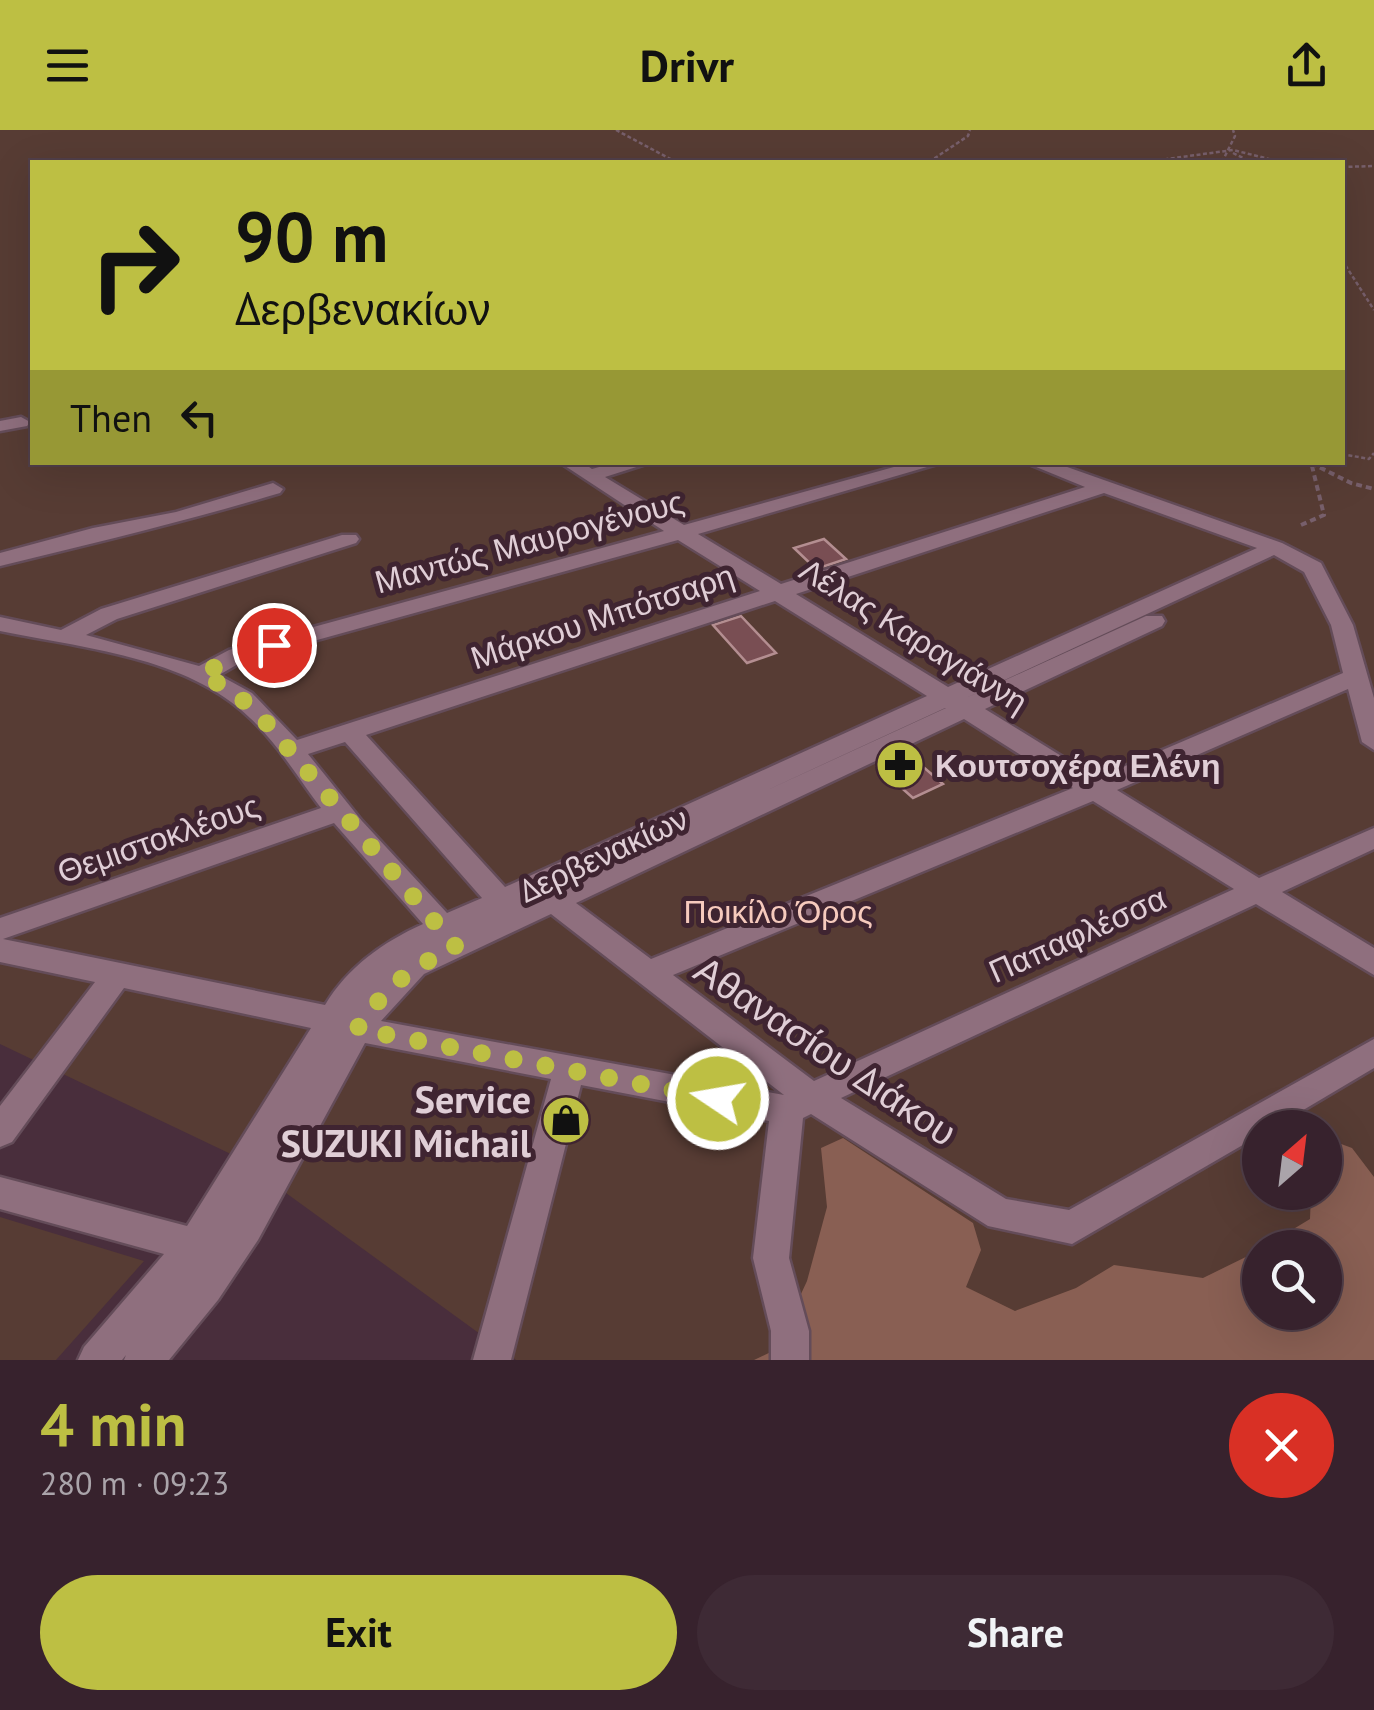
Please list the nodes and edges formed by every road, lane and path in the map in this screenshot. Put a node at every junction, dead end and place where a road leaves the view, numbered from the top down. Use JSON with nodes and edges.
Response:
{"nodes":[{"id":1,"x":616,"y":130,"type":"edge"},
{"id":2,"x":970,"y":130,"type":"edge"},
{"id":3,"x":1233,"y":130,"type":"edge"},
{"id":4,"x":1229,"y":151,"type":"junction"},
{"id":5,"x":672,"y":160,"type":"edge"},
{"id":6,"x":932,"y":160,"type":"edge"},
{"id":7,"x":1160,"y":160,"type":"edge"},
{"id":8,"x":1223,"y":160,"type":"edge"},
{"id":9,"x":1246,"y":160,"type":"edge"},
{"id":10,"x":1277,"y":160,"type":"edge"},
{"id":11,"x":1374,"y":166,"type":"edge"},
{"id":12,"x":1345,"y":167,"type":"edge"},
{"id":13,"x":1345,"y":265,"type":"edge"},
{"id":14,"x":1374,"y":310,"type":"edge"},
{"id":15,"x":22,"y":422,"type":"dead end"},
{"id":16,"x":0,"y":426,"type":"edge"},
{"id":17,"x":1374,"y":453,"type":"edge"},
{"id":18,"x":1345,"y":455,"type":"edge"},
{"id":19,"x":572,"y":465,"type":"edge"},
{"id":20,"x":631,"y":465,"type":"edge"},
{"id":21,"x":924,"y":465,"type":"edge"},
{"id":22,"x":1041,"y":465,"type":"edge"},
{"id":23,"x":1312,"y":465,"type":"edge"},
{"id":24,"x":1315,"y":465,"type":"edge"},
{"id":25,"x":589,"y":476,"type":"junction"},
{"id":26,"x":1104,"y":487,"type":"junction"},
{"id":27,"x":272,"y":489,"type":"dead end"},
{"id":28,"x":1374,"y":489,"type":"edge"},
{"id":29,"x":1301,"y":525,"type":"dead end"},
{"id":30,"x":683,"y":532,"type":"junction"},
{"id":31,"x":349,"y":540,"type":"dead end"},
{"id":32,"x":1285,"y":551,"type":"junction"},
{"id":33,"x":0,"y":560,"type":"edge"},
{"id":34,"x":780,"y":592,"type":"junction"},
{"id":35,"x":0,"y":624,"type":"edge"},
{"id":36,"x":63,"y":638,"type":"junction"},
{"id":37,"x":201,"y":675,"type":"junction"},
{"id":38,"x":1356,"y":676,"type":"junction"},
{"id":39,"x":953,"y":704,"type":"junction"},
{"id":40,"x":350,"y":732,"type":"junction"},
{"id":41,"x":1374,"y":742,"type":"edge"},
{"id":42,"x":292,"y":750,"type":"junction"},
{"id":43,"x":1096,"y":789,"type":"junction"},
{"id":44,"x":338,"y":812,"type":"junction"},
{"id":45,"x":1374,"y":838,"type":"edge"},
{"id":46,"x":1256,"y":892,"type":"junction"},
{"id":47,"x":554,"y":900,"type":"junction"},
{"id":48,"x":509,"y":909,"type":"junction"},
{"id":49,"x":0,"y":930,"type":"edge"},
{"id":50,"x":449,"y":937,"type":"junction"},
{"id":51,"x":0,"y":950,"type":"edge"},
{"id":52,"x":1374,"y":963,"type":"edge"},
{"id":53,"x":118,"y":974,"type":"junction"},
{"id":54,"x":645,"y":974,"type":"junction"},
{"id":55,"x":344,"y":1024,"type":"junction"},
{"id":56,"x":1374,"y":1052,"type":"edge"},
{"id":57,"x":570,"y":1067,"type":"junction"},
{"id":58,"x":799,"y":1104,"type":"junction"},
{"id":59,"x":0,"y":1132,"type":"edge"},
{"id":60,"x":0,"y":1193,"type":"edge"},
{"id":61,"x":196,"y":1246,"type":"junction"},
{"id":62,"x":97,"y":1360,"type":"edge"},
{"id":63,"x":144,"y":1360,"type":"edge"},
{"id":64,"x":492,"y":1360,"type":"edge"},
{"id":65,"x":790,"y":1360,"type":"edge"}],
"edges":[{"from":1,"to":5,"type":"path"},
{"from":2,"to":6,"type":"path"},
{"from":3,"to":4,"type":"path"},
{"from":4,"to":7,"type":"path"},
{"from":4,"to":8,"type":"path"},
{"from":4,"to":9,"type":"path"},
{"from":4,"to":10,"type":"path"},
{"from":11,"to":12,"type":"path"},
{"from":13,"to":14,"type":"path"},
{"from":15,"to":16,"type":"street"},
{"from":17,"to":18,"type":"path"},
{"from":19,"to":25,"type":"street","name":"Λέλας Καραγιάννη"},
{"from":20,"to":25,"type":"street"},
{"from":21,"to":30,"type":"street","name":"Μαντώς Μαυρογένους"},
{"from":22,"to":26,"type":"street"},
{"from":23,"to":29,"type":"path"},
{"from":24,"to":28,"type":"path"},
{"from":25,"to":30,"type":"street","name":"Λέλας Καραγιάννη"},
{"from":26,"to":32,"type":"street"},
{"from":26,"to":34,"type":"street","name":"Μάρκου Μπότσαρη"},
{"from":27,"to":33,"type":"street"},
{"from":30,"to":34,"type":"street","name":"Λέλας Καραγιάννη"},
{"from":30,"to":37,"type":"street","name":"Μαντώς Μαυρογένους"},
{"from":31,"to":36,"type":"street"},
{"from":32,"to":38,"type":"street"},
{"from":32,"to":39,"type":"street","name":"Δερβενακίων"},
{"from":34,"to":39,"type":"street","name":"Λέλας Καραγιάννη"},
{"from":34,"to":40,"type":"street","name":"Μάρκου Μπότσαρη"},
{"from":35,"to":36,"type":"street"},
{"from":36,"to":37,"type":"street"},
{"from":37,"to":42,"type":"street"},
{"from":38,"to":41,"type":"street"},
{"from":38,"to":43,"type":"street"},
{"from":39,"to":43,"type":"street","name":"Λέλας Καραγιάννη"},
{"from":39,"to":47,"type":"street","name":"Δερβενακίων"},
{"from":39,"to":48,"type":"street","name":"Δερβενακίων"},
{"from":40,"to":42,"type":"street","name":"Μάρκου Μπότσαρη"},
{"from":40,"to":48,"type":"street"},
{"from":42,"to":44,"type":"street"},
{"from":43,"to":46,"type":"street","name":"Λέλας Καραγιάννη"},
{"from":43,"to":54,"type":"street"},
{"from":44,"to":49,"type":"street","name":"Θεμιστοκλέους"},
{"from":44,"to":50,"type":"street"},
{"from":45,"to":46,"type":"street","name":"Παπαφλέσσα"},
{"from":46,"to":52,"type":"street","name":"Λέλας Καραγιάννη"},
{"from":46,"to":58,"type":"street","name":"Παπαφλέσσα"},
{"from":47,"to":48,"type":"street","name":"Δερβενακίων"},
{"from":47,"to":54,"type":"street","name":"Αθανασίου Διάκου"},
{"from":48,"to":50,"type":"street","name":"Δερβενακίων"},
{"from":50,"to":55,"type":"street","name":"Δερβενακίων"},
{"from":51,"to":53,"type":"street"},
{"from":53,"to":55,"type":"street"},
{"from":53,"to":59,"type":"street"},
{"from":54,"to":58,"type":"street","name":"Αθανασίου Διάκου"},
{"from":55,"to":57,"type":"street"},
{"from":55,"to":61,"type":"street","name":"Δερβενακίων"},
{"from":55,"to":63,"type":"street","name":"Δερβενακίων"},
{"from":56,"to":58,"type":"street","name":"Αθανασίου Διάκου"},
{"from":57,"to":58,"type":"street"},
{"from":57,"to":64,"type":"street"},
{"from":58,"to":65,"type":"street"},
{"from":60,"to":61,"type":"street"},
{"from":61,"to":62,"type":"street","name":"Δερβενακίων"}]}
